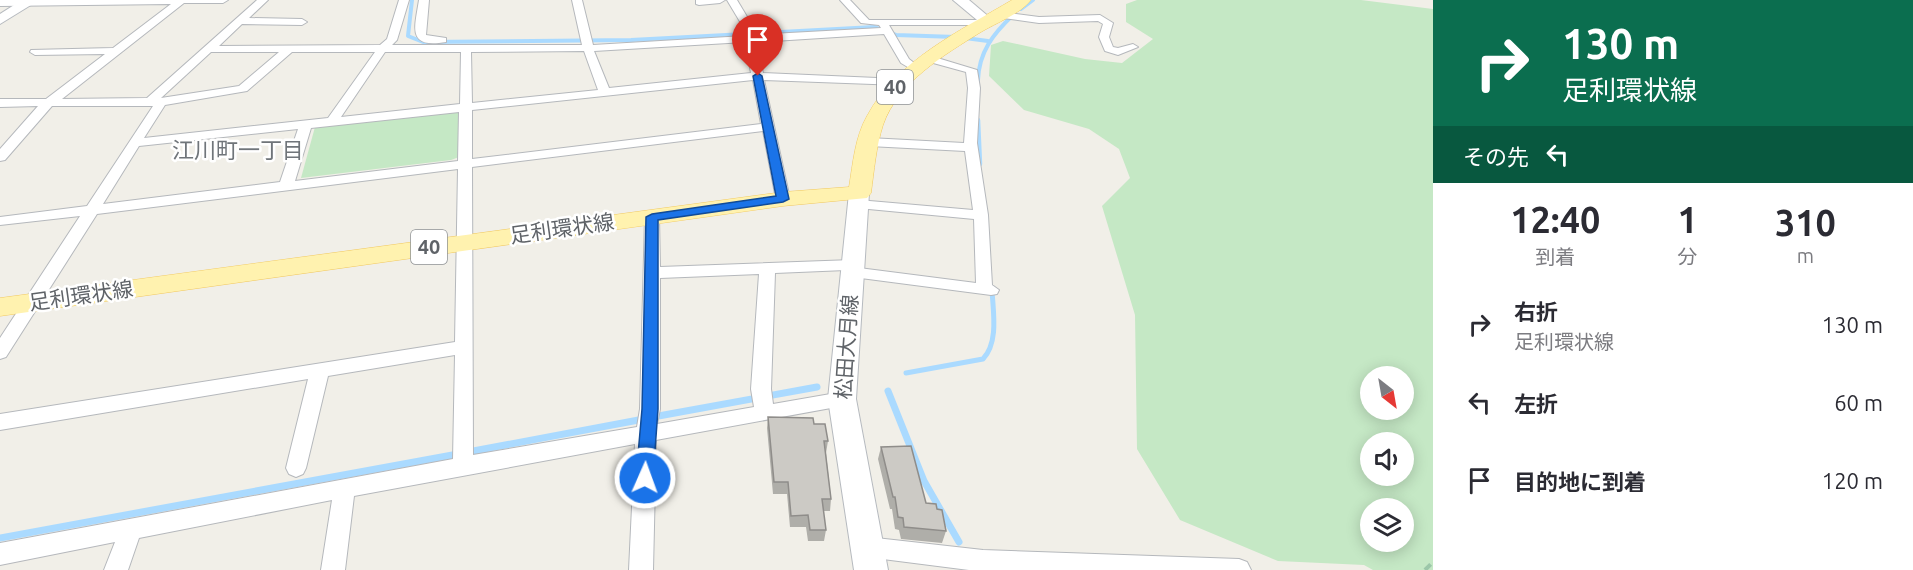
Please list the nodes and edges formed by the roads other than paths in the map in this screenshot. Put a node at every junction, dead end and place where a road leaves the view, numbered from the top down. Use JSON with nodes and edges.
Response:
{"nodes":[{"id":1,"x":182,"y":0,"type":"edge"},
{"id":2,"x":223,"y":0,"type":"edge"},
{"id":3,"x":263,"y":0,"type":"edge"},
{"id":4,"x":404,"y":0,"type":"edge"},
{"id":5,"x":424,"y":0,"type":"edge"},
{"id":6,"x":577,"y":0,"type":"edge"},
{"id":7,"x":720,"y":0,"type":"edge"},
{"id":8,"x":732,"y":0,"type":"edge"},
{"id":9,"x":845,"y":0,"type":"edge"},
{"id":10,"x":960,"y":0,"type":"edge"},
{"id":11,"x":1023,"y":0,"type":"edge"},
{"id":12,"x":30,"y":1,"type":"edge"},
{"id":13,"x":699,"y":2,"type":"dead end"},
{"id":14,"x":0,"y":3,"type":"edge"},
{"id":15,"x":1002,"y":18,"type":"junction"},
{"id":16,"x":0,"y":20,"type":"edge"},
{"id":17,"x":240,"y":21,"type":"junction"},
{"id":18,"x":302,"y":22,"type":"dead end"},
{"id":19,"x":798,"y":25,"type":"dead end"},
{"id":20,"x":884,"y":26,"type":"junction"},
{"id":21,"x":750,"y":34,"type":"junction"},
{"id":22,"x":587,"y":44,"type":"junction"},
{"id":23,"x":1133,"y":47,"type":"dead end"},
{"id":24,"x":290,"y":48,"type":"junction"},
{"id":25,"x":382,"y":49,"type":"junction"},
{"id":26,"x":466,"y":49,"type":"junction"},
{"id":27,"x":208,"y":50,"type":"junction"},
{"id":28,"x":118,"y":51,"type":"junction"},
{"id":29,"x":35,"y":52,"type":"dead end"},
{"id":30,"x":923,"y":64,"type":"junction"},
{"id":31,"x":758,"y":76,"type":"junction"},
{"id":32,"x":900,"y":82,"type":"junction"},
{"id":33,"x":605,"y":92,"type":"junction"},
{"id":34,"x":53,"y":101,"type":"junction"},
{"id":35,"x":155,"y":102,"type":"junction"},
{"id":36,"x":0,"y":103,"type":"edge"},
{"id":37,"x":465,"y":107,"type":"junction"},
{"id":38,"x":332,"y":122,"type":"junction"},
{"id":39,"x":306,"y":124,"type":"junction"},
{"id":40,"x":768,"y":127,"type":"junction"},
{"id":41,"x":869,"y":142,"type":"junction"},
{"id":42,"x":133,"y":143,"type":"junction"},
{"id":43,"x":971,"y":147,"type":"junction"},
{"id":44,"x":0,"y":157,"type":"edge"},
{"id":45,"x":466,"y":164,"type":"junction"},
{"id":46,"x":286,"y":186,"type":"junction"},
{"id":47,"x":783,"y":199,"type":"junction"},
{"id":48,"x":859,"y":199,"type":"junction"},
{"id":49,"x":93,"y":209,"type":"junction"},
{"id":50,"x":981,"y":215,"type":"junction"},
{"id":51,"x":652,"y":217,"type":"junction"},
{"id":52,"x":0,"y":221,"type":"edge"},
{"id":53,"x":464,"y":242,"type":"junction"},
{"id":54,"x":853,"y":268,"type":"junction"},
{"id":55,"x":767,"y":269,"type":"junction"},
{"id":56,"x":651,"y":273,"type":"junction"},
{"id":57,"x":33,"y":303,"type":"junction"},
{"id":58,"x":0,"y":307,"type":"edge"},
{"id":59,"x":463,"y":347,"type":"junction"},
{"id":60,"x":0,"y":352,"type":"edge"},
{"id":61,"x":320,"y":370,"type":"junction"},
{"id":62,"x":842,"y":399,"type":"junction"},
{"id":63,"x":762,"y":401,"type":"junction"},
{"id":64,"x":0,"y":422,"type":"edge"},
{"id":65,"x":648,"y":422,"type":"junction"},
{"id":66,"x":464,"y":456,"type":"junction"},
{"id":67,"x":296,"y":468,"type":"dead end"},
{"id":68,"x":344,"y":489,"type":"junction"},
{"id":69,"x":131,"y":529,"type":"junction"},
{"id":70,"x":0,"y":554,"type":"edge"},
{"id":71,"x":869,"y":559,"type":"edge"},
{"id":72,"x":116,"y":570,"type":"edge"},
{"id":73,"x":333,"y":570,"type":"edge"},
{"id":74,"x":641,"y":570,"type":"edge"},
{"id":75,"x":1239,"y":570,"type":"edge"}],
"edges":[{"from":1,"to":2,"type":"street"},
{"from":1,"to":12,"type":"street"},
{"from":1,"to":28,"type":"street"},
{"from":3,"to":17,"type":"street"},
{"from":4,"to":25,"type":"street"},
{"from":5,"to":22,"type":"street"},
{"from":6,"to":22,"type":"street"},
{"from":7,"to":13,"type":"street"},
{"from":8,"to":21,"type":"street"},
{"from":9,"to":20,"type":"street"},
{"from":10,"to":15,"type":"main road"},
{"from":11,"to":15,"type":"main road","number":"40"},
{"from":12,"to":14,"type":"street"},
{"from":12,"to":16,"type":"main road"},
{"from":15,"to":20,"type":"street"},
{"from":15,"to":23,"type":"street"},
{"from":15,"to":30,"type":"main road","number":"40"},
{"from":17,"to":18,"type":"street"},
{"from":17,"to":27,"type":"street"},
{"from":19,"to":21,"type":"street"},
{"from":20,"to":21,"type":"street"},
{"from":20,"to":30,"type":"street"},
{"from":21,"to":22,"type":"street"},
{"from":21,"to":31,"type":"street"},
{"from":22,"to":26,"type":"street"},
{"from":22,"to":33,"type":"street"},
{"from":24,"to":25,"type":"street"},
{"from":24,"to":27,"type":"street"},
{"from":24,"to":35,"type":"street"},
{"from":25,"to":26,"type":"street"},
{"from":25,"to":38,"type":"street"},
{"from":26,"to":37,"type":"street"},
{"from":27,"to":35,"type":"street"},
{"from":28,"to":29,"type":"street"},
{"from":28,"to":34,"type":"street"},
{"from":30,"to":32,"type":"main road","number":"40"},
{"from":30,"to":43,"type":"street"},
{"from":31,"to":32,"type":"street"},
{"from":31,"to":33,"type":"street"},
{"from":31,"to":40,"type":"street"},
{"from":32,"to":41,"type":"main road","number":"40"},
{"from":33,"to":37,"type":"street"},
{"from":34,"to":35,"type":"street"},
{"from":34,"to":36,"type":"street"},
{"from":34,"to":44,"type":"street"},
{"from":35,"to":42,"type":"street"},
{"from":37,"to":38,"type":"street"},
{"from":37,"to":45,"type":"street"},
{"from":38,"to":39,"type":"street"},
{"from":39,"to":42,"type":"street"},
{"from":39,"to":46,"type":"street"},
{"from":40,"to":45,"type":"street"},
{"from":40,"to":47,"type":"street"},
{"from":41,"to":43,"type":"street"},
{"from":41,"to":48,"type":"main road","number":"40"},
{"from":42,"to":49,"type":"street"},
{"from":43,"to":50,"type":"street"},
{"from":45,"to":46,"type":"street"},
{"from":45,"to":53,"type":"street"},
{"from":46,"to":49,"type":"street"},
{"from":47,"to":48,"type":"main road","name":"足利環状線","number":"40"},
{"from":47,"to":51,"type":"main road","name":"足利環状線","number":"40"},
{"from":48,"to":50,"type":"street"},
{"from":48,"to":54,"type":"main road","name":"松田大月線"},
{"from":49,"to":52,"type":"street"},
{"from":49,"to":57,"type":"street"},
{"from":50,"to":54,"type":"street"},
{"from":51,"to":53,"type":"main road","name":"足利環状線","number":"40"},
{"from":51,"to":56,"type":"street"},
{"from":53,"to":57,"type":"main road","name":"足利環状線","number":"40"},
{"from":53,"to":59,"type":"street"},
{"from":54,"to":55,"type":"street"},
{"from":54,"to":62,"type":"main road","name":"松田大月線"},
{"from":55,"to":56,"type":"street"},
{"from":55,"to":63,"type":"street"},
{"from":56,"to":65,"type":"street"},
{"from":57,"to":58,"type":"main road","name":"足利環状線","number":"40"},
{"from":57,"to":60,"type":"street"},
{"from":59,"to":61,"type":"street"},
{"from":59,"to":66,"type":"street"},
{"from":61,"to":64,"type":"street"},
{"from":61,"to":67,"type":"street"},
{"from":62,"to":63,"type":"street"},
{"from":62,"to":71,"type":"main road","name":"松田大月線"},
{"from":63,"to":65,"type":"street"},
{"from":65,"to":66,"type":"street"},
{"from":65,"to":74,"type":"street"},
{"from":66,"to":68,"type":"street"},
{"from":68,"to":69,"type":"street"},
{"from":68,"to":73,"type":"street"},
{"from":69,"to":70,"type":"street"},
{"from":69,"to":72,"type":"street"},
{"from":71,"to":75,"type":"street"}]}
